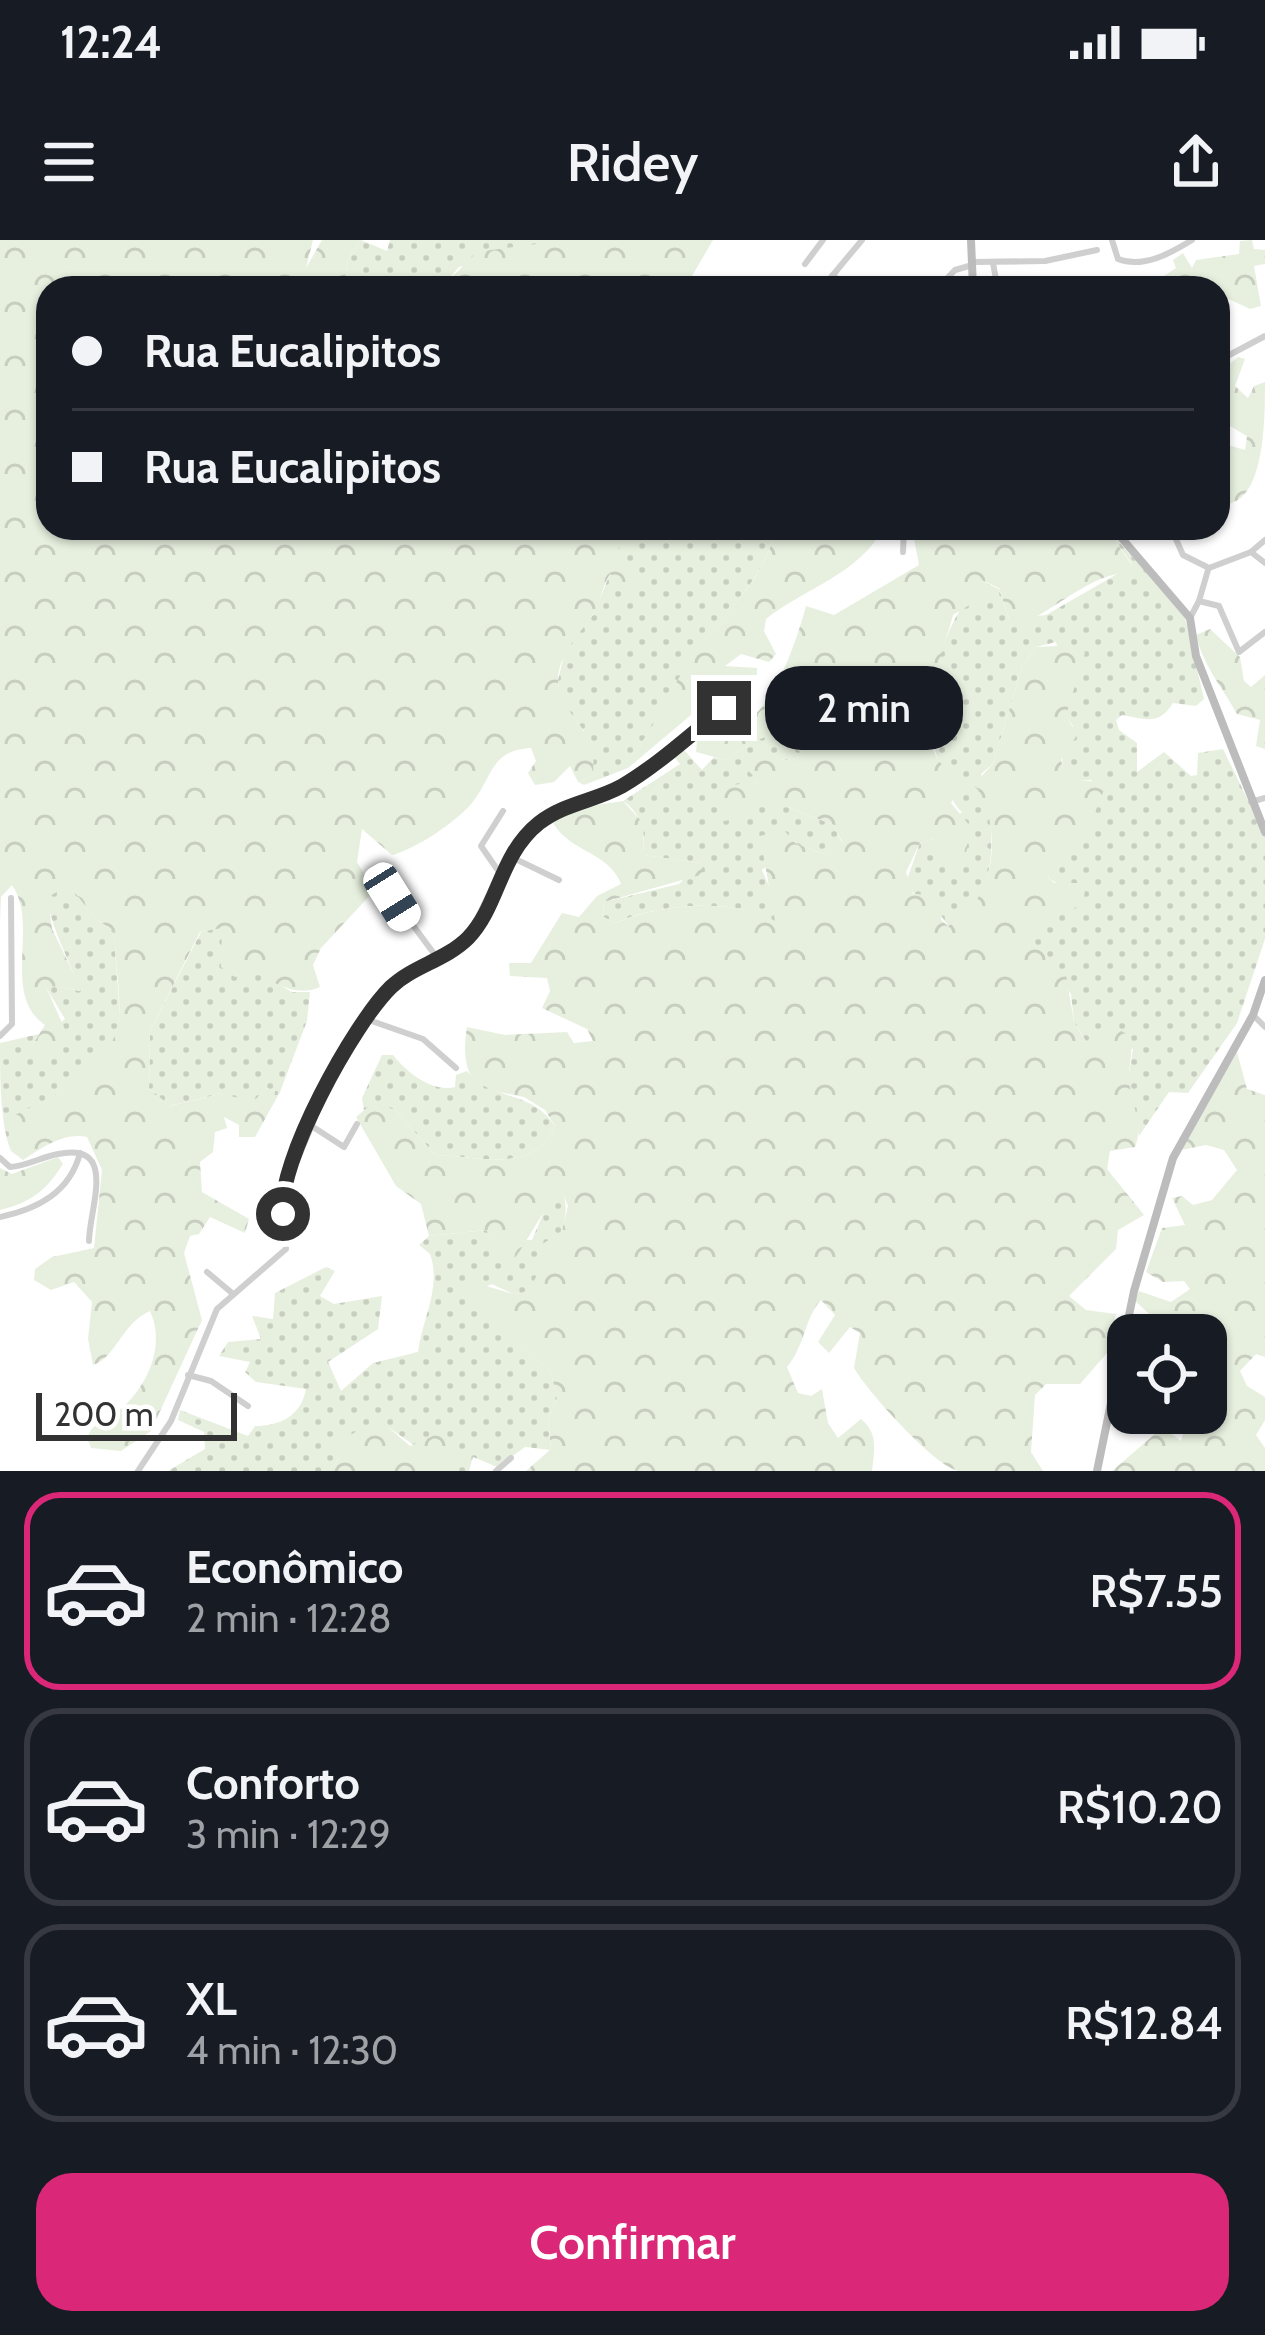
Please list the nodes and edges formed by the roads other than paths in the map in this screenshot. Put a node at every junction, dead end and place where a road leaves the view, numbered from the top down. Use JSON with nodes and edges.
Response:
{"nodes":[{"id":1,"x":823,"y":240,"type":"edge"},
{"id":2,"x":862,"y":240,"type":"edge"},
{"id":3,"x":971,"y":240,"type":"edge"},
{"id":4,"x":1124,"y":240,"type":"edge"},
{"id":5,"x":1192,"y":240,"type":"edge"},
{"id":6,"x":1112,"y":241,"type":"edge"},
{"id":7,"x":1097,"y":250,"type":"dead end"},
{"id":8,"x":993,"y":263,"type":"junction"},
{"id":9,"x":805,"y":264,"type":"dead end"},
{"id":10,"x":969,"y":264,"type":"junction"},
{"id":11,"x":836,"y":276,"type":"edge"},
{"id":12,"x":949,"y":276,"type":"edge"},
{"id":13,"x":971,"y":276,"type":"edge"},
{"id":14,"x":995,"y":276,"type":"edge"},
{"id":15,"x":1265,"y":336,"type":"edge"},
{"id":16,"x":1230,"y":355,"type":"edge"},
{"id":17,"x":904,"y":540,"type":"edge"},
{"id":18,"x":1123,"y":540,"type":"edge"},
{"id":19,"x":1177,"y":540,"type":"edge"},
{"id":20,"x":1265,"y":540,"type":"edge"},
{"id":21,"x":903,"y":552,"type":"dead end"},
{"id":22,"x":1251,"y":552,"type":"junction"},
{"id":23,"x":1265,"y":563,"type":"edge"},
{"id":24,"x":1209,"y":568,"type":"junction"},
{"id":25,"x":1199,"y":601,"type":"junction"},
{"id":26,"x":1190,"y":617,"type":"junction"},
{"id":27,"x":1265,"y":632,"type":"edge"},
{"id":28,"x":724,"y":708,"type":"dead end"},
{"id":29,"x":1265,"y":798,"type":"edge"},
{"id":30,"x":1251,"y":802,"type":"junction"},
{"id":31,"x":503,"y":811,"type":"dead end"},
{"id":32,"x":1265,"y":832,"type":"edge"},
{"id":33,"x":509,"y":856,"type":"junction"},
{"id":34,"x":499,"y":872,"type":"junction"},
{"id":35,"x":559,"y":880,"type":"dead end"},
{"id":36,"x":392,"y":897,"type":"dead end"},
{"id":37,"x":11,"y":898,"type":"dead end"},
{"id":38,"x":438,"y":959,"type":"junction"},
{"id":39,"x":1265,"y":980,"type":"edge"},
{"id":40,"x":1253,"y":1015,"type":"junction"},
{"id":41,"x":363,"y":1018,"type":"junction"},
{"id":42,"x":1265,"y":1027,"type":"edge"},
{"id":43,"x":0,"y":1036,"type":"edge"},
{"id":44,"x":456,"y":1068,"type":"dead end"},
{"id":45,"x":356,"y":1124,"type":"dead end"},
{"id":46,"x":310,"y":1126,"type":"junction"},
{"id":47,"x":80,"y":1152,"type":"junction"},
{"id":48,"x":0,"y":1158,"type":"edge"},
{"id":49,"x":0,"y":1217,"type":"edge"},
{"id":50,"x":89,"y":1241,"type":"dead end"},
{"id":51,"x":207,"y":1272,"type":"dead end"},
{"id":52,"x":232,"y":1293,"type":"junction"},
{"id":53,"x":188,"y":1376,"type":"junction"},
{"id":54,"x":248,"y":1406,"type":"dead end"},
{"id":55,"x":511,"y":1458,"type":"dead end"},
{"id":56,"x":138,"y":1471,"type":"edge"},
{"id":57,"x":496,"y":1471,"type":"edge"},
{"id":58,"x":1097,"y":1471,"type":"edge"}],
"edges":[{"from":1,"to":9,"type":"street"},
{"from":2,"to":11,"type":"street"},
{"from":3,"to":10,"type":"street"},
{"from":4,"to":6,"type":"street"},
{"from":5,"to":6,"type":"street"},
{"from":7,"to":8,"type":"street"},
{"from":8,"to":10,"type":"street"},
{"from":8,"to":14,"type":"street"},
{"from":10,"to":12,"type":"street"},
{"from":10,"to":13,"type":"street"},
{"from":15,"to":16,"type":"street"},
{"from":17,"to":21,"type":"street"},
{"from":18,"to":26,"type":"street"},
{"from":19,"to":24,"type":"street"},
{"from":20,"to":22,"type":"street"},
{"from":22,"to":23,"type":"street"},
{"from":22,"to":24,"type":"street"},
{"from":24,"to":25,"type":"street"},
{"from":25,"to":26,"type":"street"},
{"from":25,"to":27,"type":"street"},
{"from":26,"to":30,"type":"street"},
{"from":28,"to":33,"type":"street"},
{"from":29,"to":30,"type":"street"},
{"from":30,"to":32,"type":"street"},
{"from":31,"to":34,"type":"street"},
{"from":33,"to":34,"type":"street"},
{"from":33,"to":35,"type":"street"},
{"from":34,"to":38,"type":"street"},
{"from":36,"to":38,"type":"street"},
{"from":37,"to":43,"type":"street"},
{"from":38,"to":41,"type":"street"},
{"from":39,"to":40,"type":"street"},
{"from":40,"to":42,"type":"street"},
{"from":40,"to":58,"type":"street"},
{"from":41,"to":44,"type":"street"},
{"from":41,"to":46,"type":"street"},
{"from":45,"to":46,"type":"street"},
{"from":46,"to":52,"type":"street"},
{"from":47,"to":48,"type":"street"},
{"from":47,"to":49,"type":"street"},
{"from":47,"to":50,"type":"street"},
{"from":51,"to":52,"type":"street"},
{"from":52,"to":53,"type":"street"},
{"from":53,"to":54,"type":"street"},
{"from":53,"to":56,"type":"street"},
{"from":55,"to":57,"type":"street"}]}
